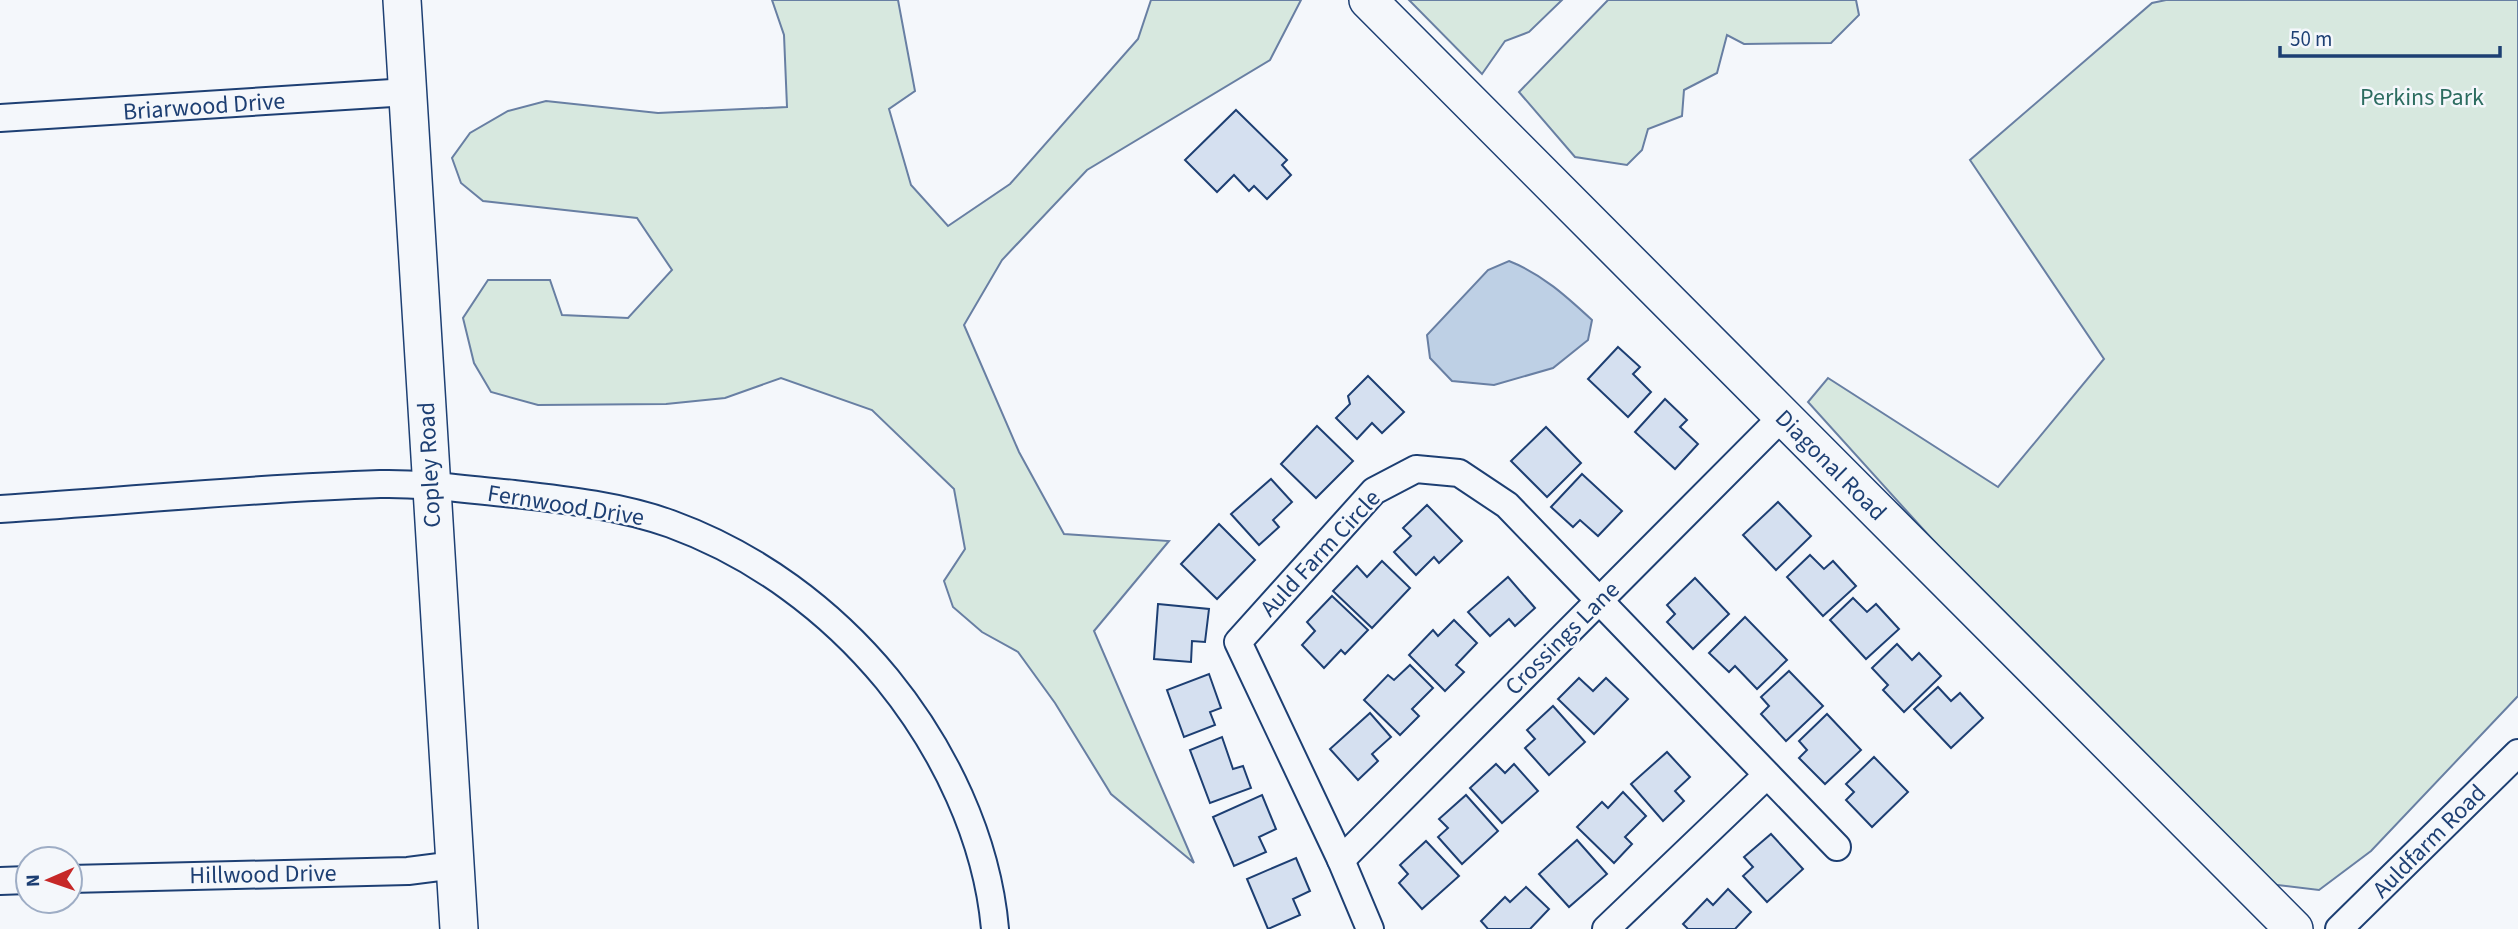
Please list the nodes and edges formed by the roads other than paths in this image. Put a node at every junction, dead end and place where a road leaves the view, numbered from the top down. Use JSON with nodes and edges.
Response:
{"nodes":[{"id":1,"x":402,"y":0,"type":"edge"},
{"id":2,"x":1368,"y":0,"type":"edge"},
{"id":3,"x":408,"y":92,"type":"junction"},
{"id":4,"x":0,"y":118,"type":"edge"},
{"id":5,"x":1782,"y":416,"type":"junction"},
{"id":6,"x":430,"y":486,"type":"junction"},
{"id":7,"x":0,"y":509,"type":"edge"},
{"id":8,"x":1599,"y":600,"type":"junction"},
{"id":9,"x":2518,"y":753,"type":"edge"},
{"id":10,"x":1768,"y":775,"type":"junction"},
{"id":11,"x":1837,"y":847,"type":"dead end"},
{"id":12,"x":1341,"y":860,"type":"junction"},
{"id":13,"x":455,"y":865,"type":"junction"},
{"id":14,"x":84,"y":879,"type":"edge"},
{"id":15,"x":459,"y":929,"type":"edge"},
{"id":16,"x":995,"y":929,"type":"edge"},
{"id":17,"x":1370,"y":929,"type":"edge"},
{"id":18,"x":1606,"y":929,"type":"edge"},
{"id":19,"x":2294,"y":929,"type":"edge"},
{"id":20,"x":2339,"y":929,"type":"edge"}],
"edges":[{"from":1,"to":3,"type":"street","name":"Copley Road"},
{"from":2,"to":5,"type":"street","name":"Diagonal Road"},
{"from":3,"to":4,"type":"street","name":"Briarwood Drive"},
{"from":3,"to":6,"type":"street","name":"Copley Road"},
{"from":5,"to":8,"type":"street","name":"Crossings Lane"},
{"from":5,"to":19,"type":"street","name":"Diagonal Road"},
{"from":6,"to":7,"type":"street","name":"Fernwood Drive"},
{"from":6,"to":13,"type":"street","name":"Copley Road"},
{"from":6,"to":16,"type":"street","name":"Fernwood Drive"},
{"from":8,"to":10,"type":"street","name":"Auld Farm Circle"},
{"from":8,"to":12,"type":"street","name":"Crossings Lane"},
{"from":8,"to":12,"type":"street","name":"Auld Farm Circle"},
{"from":9,"to":20,"type":"street","name":"Auldfarm Road"},
{"from":10,"to":11,"type":"street","name":"Auld Farm Circle"},
{"from":10,"to":18,"type":"street"},
{"from":12,"to":17,"type":"street","name":"Auld Farm Circle"},
{"from":13,"to":14,"type":"street","name":"Hillwood Drive"},
{"from":13,"to":15,"type":"street","name":"Copley Road"}]}
